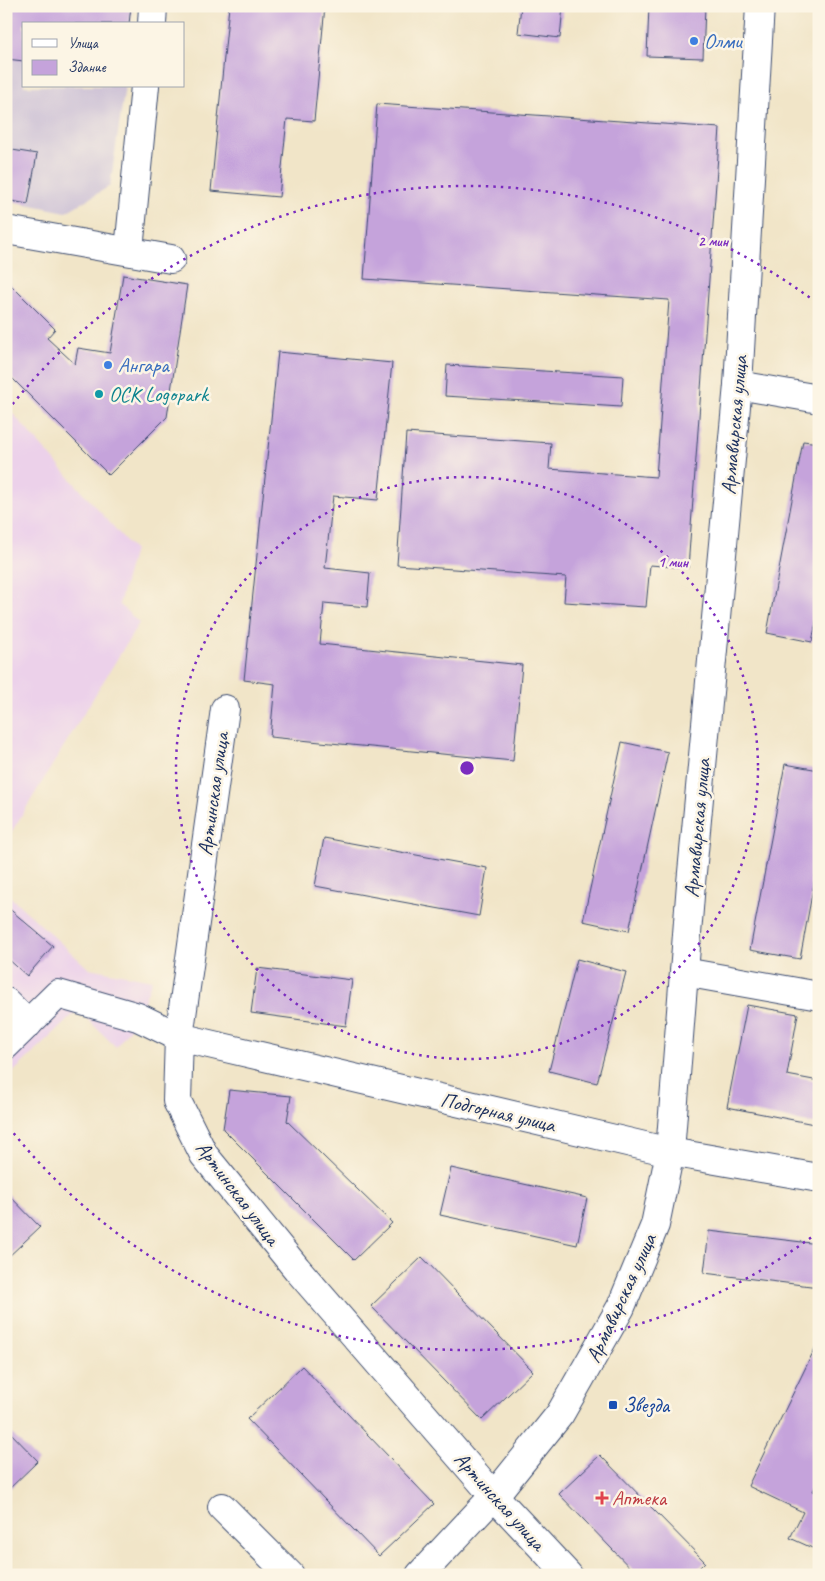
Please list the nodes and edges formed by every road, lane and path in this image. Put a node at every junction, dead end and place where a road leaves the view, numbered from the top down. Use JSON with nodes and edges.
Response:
{"nodes":[{"id":1,"x":153,"y":6,"type":"edge"},
{"id":2,"x":760,"y":6,"type":"edge"},
{"id":3,"x":152,"y":22,"type":"edge"},
{"id":4,"x":145,"y":88,"type":"edge"},
{"id":5,"x":6,"y":230,"type":"edge"},
{"id":6,"x":129,"y":250,"type":"junction"},
{"id":7,"x":171,"y":259,"type":"dead end"},
{"id":8,"x":738,"y":385,"type":"junction"},
{"id":9,"x":819,"y":399,"type":"edge"},
{"id":10,"x":225,"y":710,"type":"dead end"},
{"id":11,"x":684,"y":972,"type":"junction"},
{"id":12,"x":819,"y":996,"type":"edge"},
{"id":13,"x":6,"y":1002,"type":"edge"},
{"id":14,"x":28,"y":1024,"type":"junction"},
{"id":15,"x":179,"y":1037,"type":"junction"},
{"id":16,"x":6,"y":1045,"type":"edge"},
{"id":17,"x":670,"y":1152,"type":"junction"},
{"id":18,"x":819,"y":1178,"type":"edge"},
{"id":19,"x":494,"y":1496,"type":"junction"},
{"id":20,"x":222,"y":1507,"type":"dead end"},
{"id":21,"x":290,"y":1575,"type":"edge"},
{"id":22,"x":420,"y":1575,"type":"edge"},
{"id":23,"x":568,"y":1575,"type":"edge"}],
"edges":[{"from":1,"to":3,"type":"street"},
{"from":2,"to":8,"type":"street","name":"Армавирская улица"},
{"from":4,"to":6,"type":"street"},
{"from":5,"to":6,"type":"street"},
{"from":6,"to":7,"type":"street"},
{"from":8,"to":9,"type":"street"},
{"from":8,"to":11,"type":"street","name":"Армавирская улица"},
{"from":10,"to":15,"type":"street","name":"Артинская улица"},
{"from":11,"to":12,"type":"street"},
{"from":11,"to":17,"type":"street","name":"Армавирская улица"},
{"from":13,"to":14,"type":"street"},
{"from":14,"to":15,"type":"street","name":"Подгорная улица"},
{"from":14,"to":16,"type":"street"},
{"from":15,"to":17,"type":"street","name":"Подгорная улица"},
{"from":15,"to":19,"type":"street","name":"Артинская улица"},
{"from":17,"to":18,"type":"street","name":"Подгорная улица"},
{"from":17,"to":19,"type":"street","name":"Армавирская улица"},
{"from":19,"to":22,"type":"street","name":"Армавирская улица"},
{"from":19,"to":23,"type":"street","name":"Артинская улица"},
{"from":20,"to":21,"type":"street"}]}
